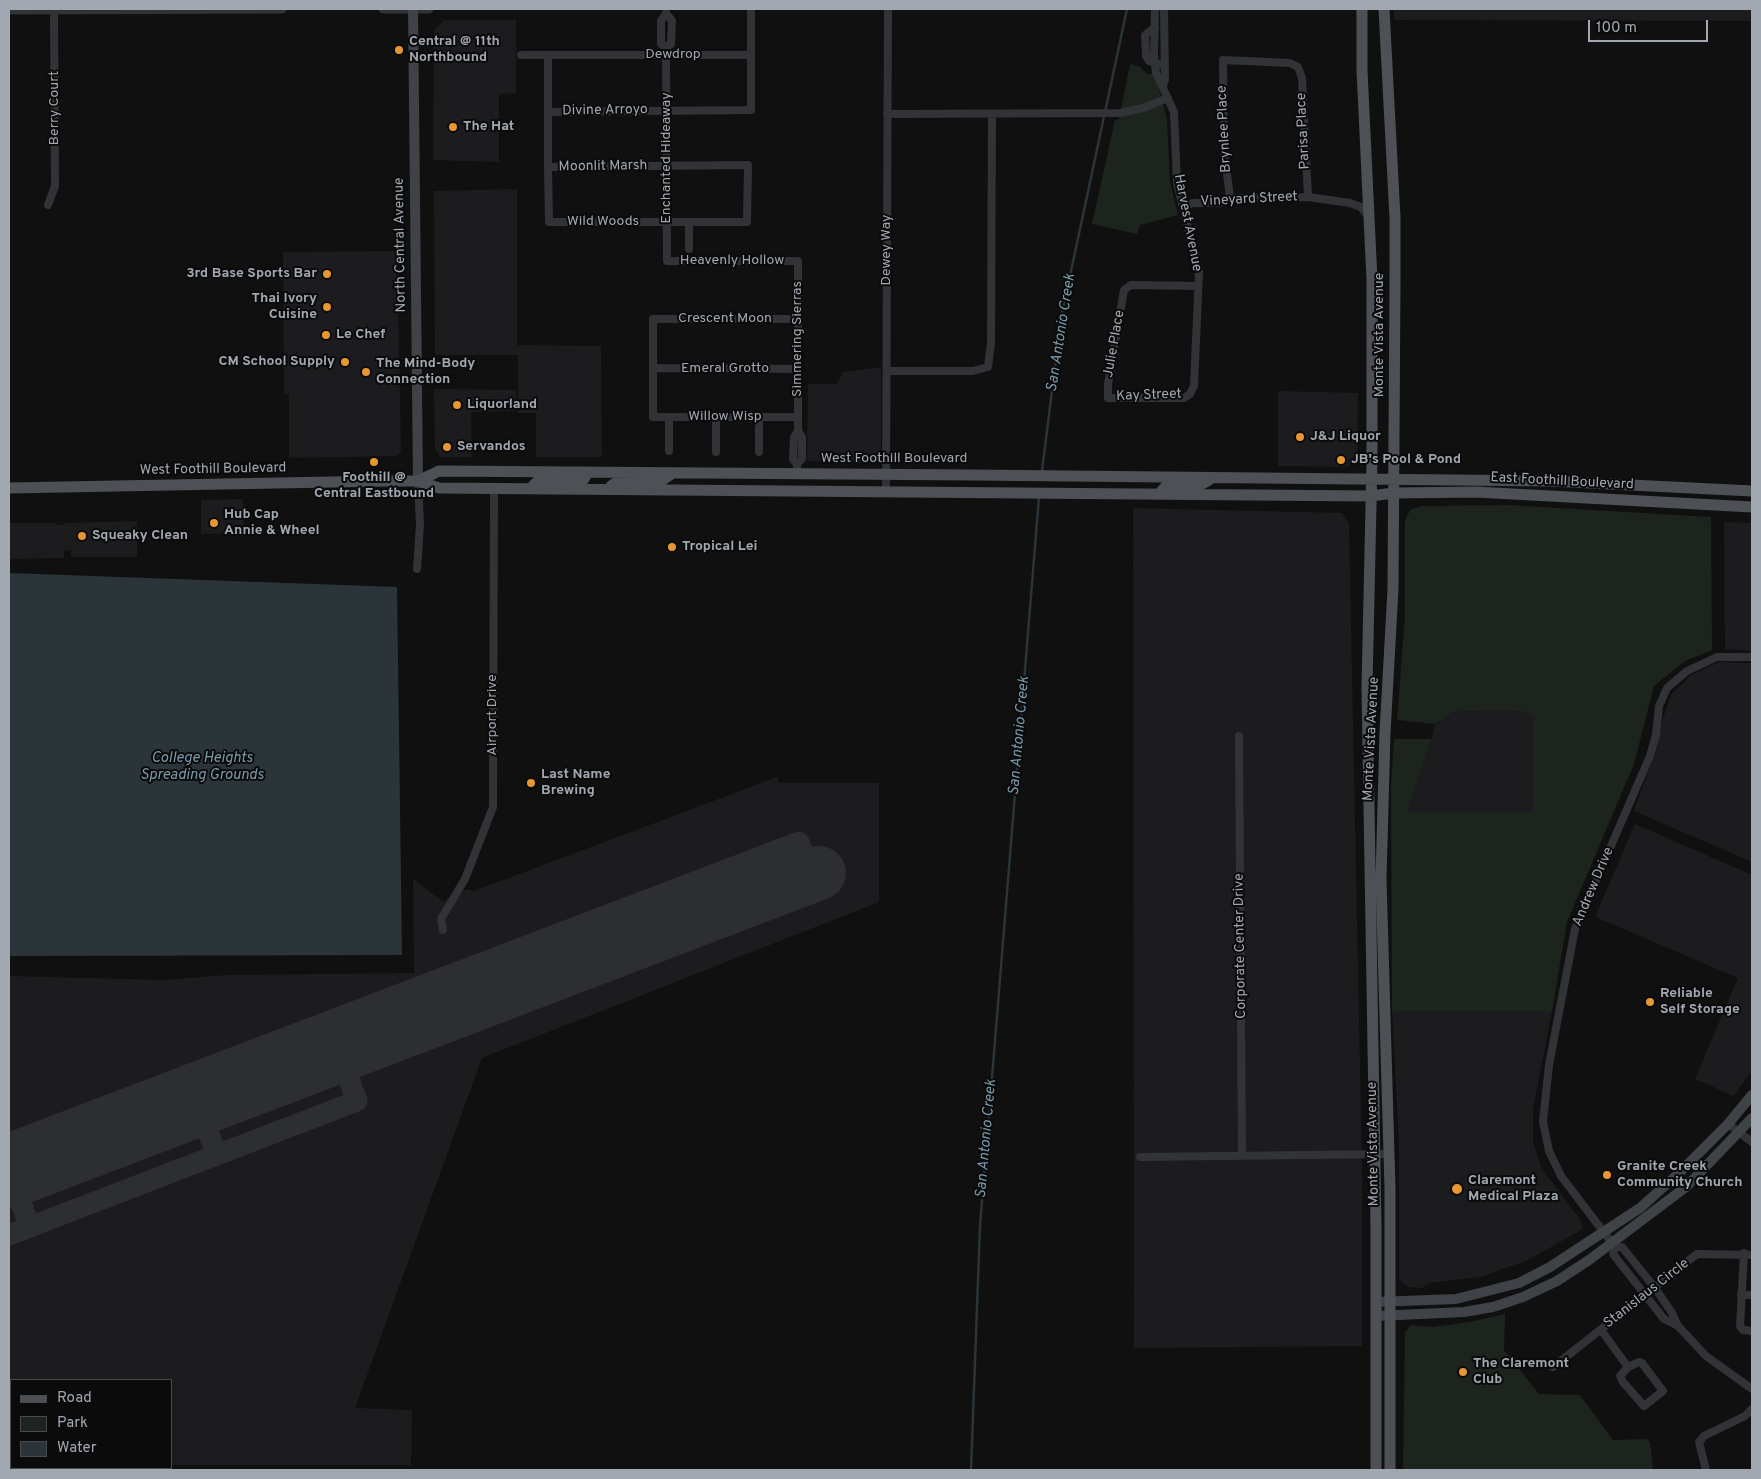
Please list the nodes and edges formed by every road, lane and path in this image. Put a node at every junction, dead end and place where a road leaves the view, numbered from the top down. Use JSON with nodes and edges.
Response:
{"nodes":[{"id":1,"x":282,"y":9,"type":"edge"},
{"id":2,"x":383,"y":9,"type":"edge"},
{"id":3,"x":413,"y":9,"type":"edge"},
{"id":4,"x":429,"y":9,"type":"edge"},
{"id":5,"x":751,"y":9,"type":"edge"},
{"id":6,"x":888,"y":9,"type":"edge"},
{"id":7,"x":1155,"y":9,"type":"edge"},
{"id":8,"x":1164,"y":9,"type":"edge"},
{"id":9,"x":1362,"y":9,"type":"edge"},
{"id":10,"x":1384,"y":9,"type":"edge"},
{"id":11,"x":9,"y":10,"type":"edge"},
{"id":12,"x":54,"y":10,"type":"edge"},
{"id":13,"x":666,"y":11,"type":"edge"},
{"id":14,"x":661,"y":33,"type":"junction"},
{"id":15,"x":672,"y":33,"type":"junction"},
{"id":16,"x":666,"y":51,"type":"junction"},
{"id":17,"x":521,"y":55,"type":"dead end"},
{"id":18,"x":548,"y":55,"type":"junction"},
{"id":19,"x":751,"y":55,"type":"junction"},
{"id":20,"x":1223,"y":60,"type":"joint"},
{"id":21,"x":1164,"y":64,"type":"junction"},
{"id":22,"x":1155,"y":65,"type":"junction"},
{"id":23,"x":1163,"y":85,"type":"junction"},
{"id":24,"x":1168,"y":98,"type":"junction"},
{"id":25,"x":667,"y":110,"type":"junction"},
{"id":26,"x":548,"y":112,"type":"junction"},
{"id":27,"x":887,"y":114,"type":"junction"},
{"id":28,"x":992,"y":114,"type":"junction"},
{"id":29,"x":667,"y":166,"type":"junction"},
{"id":30,"x":548,"y":167,"type":"junction"},
{"id":31,"x":1308,"y":197,"type":"junction"},
{"id":32,"x":1230,"y":198,"type":"junction"},
{"id":33,"x":48,"y":205,"type":"dead end"},
{"id":34,"x":1183,"y":207,"type":"junction"},
{"id":35,"x":1369,"y":217,"type":"junction"},
{"id":36,"x":666,"y":222,"type":"junction"},
{"id":37,"x":689,"y":222,"type":"junction"},
{"id":38,"x":747,"y":222,"type":"joint"},
{"id":39,"x":689,"y":249,"type":"dead end"},
{"id":40,"x":667,"y":261,"type":"joint"},
{"id":41,"x":798,"y":261,"type":"joint"},
{"id":42,"x":1198,"y":286,"type":"junction"},
{"id":43,"x":797,"y":319,"type":"junction"},
{"id":44,"x":653,"y":368,"type":"junction"},
{"id":45,"x":797,"y":369,"type":"junction"},
{"id":46,"x":887,"y":371,"type":"junction"},
{"id":47,"x":1190,"y":394,"type":"joint"},
{"id":48,"x":1108,"y":398,"type":"joint"},
{"id":49,"x":669,"y":417,"type":"junction"},
{"id":50,"x":716,"y":417,"type":"junction"},
{"id":51,"x":759,"y":417,"type":"junction"},
{"id":52,"x":798,"y":417,"type":"junction"},
{"id":53,"x":669,"y":451,"type":"dead end"},
{"id":54,"x":716,"y":452,"type":"dead end"},
{"id":55,"x":759,"y":452,"type":"dead end"},
{"id":56,"x":797,"y":469,"type":"junction"},
{"id":57,"x":588,"y":472,"type":"junction"},
{"id":58,"x":673,"y":473,"type":"junction"},
{"id":59,"x":886,"y":474,"type":"junction"},
{"id":60,"x":1213,"y":477,"type":"junction"},
{"id":61,"x":1394,"y":478,"type":"junction"},
{"id":62,"x":1371,"y":479,"type":"junction"},
{"id":63,"x":418,"y":481,"type":"junction"},
{"id":64,"x":9,"y":488,"type":"edge"},
{"id":65,"x":494,"y":488,"type":"junction"},
{"id":66,"x":530,"y":489,"type":"junction"},
{"id":67,"x":610,"y":489,"type":"junction"},
{"id":68,"x":886,"y":491,"type":"junction"},
{"id":69,"x":1752,"y":491,"type":"edge"},
{"id":70,"x":1394,"y":493,"type":"junction"},
{"id":71,"x":1159,"y":494,"type":"junction"},
{"id":72,"x":1370,"y":496,"type":"junction"},
{"id":73,"x":1752,"y":507,"type":"edge"},
{"id":74,"x":417,"y":569,"type":"dead end"},
{"id":75,"x":1752,"y":657,"type":"edge"},
{"id":76,"x":1239,"y":736,"type":"dead end"},
{"id":77,"x":443,"y":930,"type":"dead end"},
{"id":78,"x":1752,"y":1095,"type":"edge"},
{"id":79,"x":1752,"y":1118,"type":"edge"},
{"id":80,"x":1728,"y":1124,"type":"junction"},
{"id":81,"x":1741,"y":1133,"type":"junction"},
{"id":82,"x":1752,"y":1142,"type":"edge"},
{"id":83,"x":1373,"y":1154,"type":"junction"},
{"id":84,"x":1390,"y":1154,"type":"junction"},
{"id":85,"x":1242,"y":1155,"type":"junction"},
{"id":86,"x":1140,"y":1157,"type":"dead end"},
{"id":87,"x":1603,"y":1231,"type":"junction"},
{"id":88,"x":1614,"y":1245,"type":"junction"},
{"id":89,"x":1748,"y":1254,"type":"edge"},
{"id":90,"x":1655,"y":1288,"type":"junction"},
{"id":91,"x":1645,"y":1295,"type":"junction"},
{"id":92,"x":1741,"y":1295,"type":"junction"},
{"id":93,"x":1752,"y":1295,"type":"edge"},
{"id":94,"x":1376,"y":1302,"type":"junction"},
{"id":95,"x":1391,"y":1302,"type":"junction"},
{"id":96,"x":1376,"y":1316,"type":"junction"},
{"id":97,"x":1391,"y":1316,"type":"junction"},
{"id":98,"x":1678,"y":1326,"type":"junction"},
{"id":99,"x":1601,"y":1330,"type":"junction"},
{"id":100,"x":1752,"y":1331,"type":"edge"},
{"id":101,"x":1553,"y":1367,"type":"dead end"},
{"id":102,"x":1628,"y":1367,"type":"junction"},
{"id":103,"x":1752,"y":1389,"type":"edge"},
{"id":104,"x":1752,"y":1409,"type":"edge"},
{"id":105,"x":1376,"y":1470,"type":"edge"},
{"id":106,"x":1390,"y":1470,"type":"edge"},
{"id":107,"x":1706,"y":1470,"type":"edge"}],
"edges":[{"from":1,"to":12,"type":"street"},
{"from":2,"to":3,"type":"street"},
{"from":3,"to":4,"type":"street"},
{"from":3,"to":63,"type":"main road","name":"North Central Avenue"},
{"from":5,"to":19,"type":"street"},
{"from":6,"to":27,"type":"street","name":"Dewey Way"},
{"from":7,"to":22,"type":"street","name":"Harvest Avenue"},
{"from":8,"to":21,"type":"street","name":"Harvest Avenue"},
{"from":9,"to":35,"type":"main road","name":"Monte Vista Avenue"},
{"from":10,"to":61,"type":"main road","name":"Monte Vista Avenue"},
{"from":11,"to":12,"type":"street"},
{"from":12,"to":33,"type":"street","name":"Berry Court"},
{"from":13,"to":14,"type":"street"},
{"from":13,"to":15,"type":"street"},
{"from":14,"to":15,"type":"street"},
{"from":14,"to":16,"type":"street"},
{"from":15,"to":16,"type":"street"},
{"from":16,"to":18,"type":"street","name":"Dewdrop"},
{"from":16,"to":19,"type":"street","name":"Dewdrop"},
{"from":16,"to":25,"type":"street","name":"Enchanted Hideaway"},
{"from":17,"to":18,"type":"street","name":"Dewdrop"},
{"from":18,"to":26,"type":"street"},
{"from":19,"to":25,"type":"street","name":"Divine Arroyo"},
{"from":20,"to":31,"type":"street","name":"Parisa Place"},
{"from":20,"to":32,"type":"street","name":"Brynlee Place"},
{"from":21,"to":22,"type":"street"},
{"from":21,"to":23,"type":"street","name":"Harvest Avenue"},
{"from":22,"to":23,"type":"street","name":"Harvest Avenue"},
{"from":23,"to":24,"type":"street","name":"Harvest Avenue"},
{"from":24,"to":28,"type":"street"},
{"from":24,"to":34,"type":"street","name":"Harvest Avenue"},
{"from":25,"to":26,"type":"street","name":"Divine Arroyo"},
{"from":25,"to":29,"type":"street","name":"Enchanted Hideaway"},
{"from":26,"to":30,"type":"street"},
{"from":27,"to":28,"type":"street"},
{"from":27,"to":46,"type":"street","name":"Dewey Way"},
{"from":28,"to":46,"type":"street"},
{"from":29,"to":30,"type":"street","name":"Moonlit Marsh"},
{"from":29,"to":36,"type":"street","name":"Enchanted Hideaway"},
{"from":29,"to":38,"type":"street","name":"Moonlit Marsh"},
{"from":30,"to":36,"type":"street","name":"Wild Woods"},
{"from":31,"to":32,"type":"street","name":"Vineyard Street"},
{"from":31,"to":35,"type":"street","name":"Vineyard Street"},
{"from":32,"to":34,"type":"street","name":"Vineyard Street"},
{"from":34,"to":42,"type":"street","name":"Harvest Avenue"},
{"from":35,"to":62,"type":"main road","name":"Monte Vista Avenue"},
{"from":36,"to":37,"type":"street","name":"Wild Woods"},
{"from":36,"to":40,"type":"street","name":"Enchanted Hideaway"},
{"from":37,"to":38,"type":"street","name":"Wild Woods"},
{"from":37,"to":39,"type":"street"},
{"from":40,"to":41,"type":"street","name":"Heavenly Hollow"},
{"from":41,"to":43,"type":"street","name":"Simmering Sierras"},
{"from":42,"to":47,"type":"street","name":"Harvest Avenue"},
{"from":42,"to":48,"type":"street","name":"Julie Place"},
{"from":43,"to":44,"type":"street","name":"Crescent Moon"},
{"from":43,"to":45,"type":"street","name":"Simmering Sierras"},
{"from":44,"to":45,"type":"street","name":"Emeral Grotto"},
{"from":44,"to":49,"type":"street","name":"Willow Wisp"},
{"from":45,"to":52,"type":"street","name":"Simmering Sierras"},
{"from":46,"to":59,"type":"street","name":"Dewey Way"},
{"from":47,"to":48,"type":"street","name":"Kay Street"},
{"from":49,"to":50,"type":"street","name":"Willow Wisp"},
{"from":49,"to":53,"type":"street"},
{"from":50,"to":51,"type":"street","name":"Willow Wisp"},
{"from":50,"to":54,"type":"street"},
{"from":51,"to":52,"type":"street","name":"Willow Wisp"},
{"from":51,"to":55,"type":"street"},
{"from":52,"to":56,"type":"street","name":"Simmering Sierras"},
{"from":56,"to":58,"type":"main road","name":"West Foothill Boulevard"},
{"from":56,"to":59,"type":"main road","name":"West Foothill Boulevard"},
{"from":57,"to":58,"type":"main road","name":"West Foothill Boulevard"},
{"from":57,"to":63,"type":"main road","name":"West Foothill Boulevard"},
{"from":57,"to":66,"type":"main road"},
{"from":58,"to":67,"type":"main road"},
{"from":59,"to":60,"type":"main road","name":"West Foothill Boulevard"},
{"from":59,"to":68,"type":"street","name":"Dewey Way"},
{"from":60,"to":62,"type":"main road","name":"West Foothill Boulevard"},
{"from":60,"to":71,"type":"main road"},
{"from":61,"to":62,"type":"main road","name":"East Foothill Boulevard"},
{"from":61,"to":69,"type":"main road","name":"East Foothill Boulevard"},
{"from":61,"to":70,"type":"main road","name":"Monte Vista Avenue"},
{"from":62,"to":72,"type":"main road","name":"Monte Vista Avenue"},
{"from":63,"to":64,"type":"main road","name":"West Foothill Boulevard"},
{"from":63,"to":65,"type":"main road","name":"West Foothill Boulevard"},
{"from":63,"to":74,"type":"street"},
{"from":65,"to":66,"type":"main road","name":"West Foothill Boulevard"},
{"from":65,"to":77,"type":"street","name":"Airport Drive"},
{"from":66,"to":67,"type":"main road","name":"West Foothill Boulevard"},
{"from":67,"to":68,"type":"main road","name":"West Foothill Boulevard"},
{"from":68,"to":71,"type":"main road","name":"West Foothill Boulevard"},
{"from":70,"to":72,"type":"main road","name":"East Foothill Boulevard"},
{"from":70,"to":73,"type":"main road","name":"East Foothill Boulevard"},
{"from":70,"to":84,"type":"main road","name":"Monte Vista Avenue"},
{"from":71,"to":72,"type":"main road","name":"West Foothill Boulevard"},
{"from":72,"to":83,"type":"main road","name":"Monte Vista Avenue"},
{"from":75,"to":87,"type":"street","name":"Andrew Drive"},
{"from":76,"to":85,"type":"street","name":"Corporate Center Drive"},
{"from":78,"to":80,"type":"main road"},
{"from":79,"to":81,"type":"main road"},
{"from":80,"to":81,"type":"street"},
{"from":80,"to":87,"type":"main road"},
{"from":81,"to":82,"type":"street"},
{"from":81,"to":88,"type":"main road"},
{"from":83,"to":84,"type":"street"},
{"from":83,"to":85,"type":"street"},
{"from":83,"to":94,"type":"main road","name":"Monte Vista Avenue"},
{"from":84,"to":95,"type":"main road","name":"Monte Vista Avenue"},
{"from":85,"to":86,"type":"street"},
{"from":87,"to":88,"type":"street","name":"Andrew Drive"},
{"from":87,"to":95,"type":"main road"},
{"from":88,"to":90,"type":"street"},
{"from":88,"to":91,"type":"street"},
{"from":88,"to":97,"type":"main road"},
{"from":89,"to":90,"type":"street","name":"Stanislaus Circle"},
{"from":89,"to":92,"type":"street"},
{"from":90,"to":91,"type":"street","name":"Stanislaus Circle"},
{"from":90,"to":98,"type":"street"},
{"from":91,"to":98,"type":"street"},
{"from":91,"to":99,"type":"street","name":"Stanislaus Circle"},
{"from":92,"to":93,"type":"street"},
{"from":92,"to":100,"type":"street"},
{"from":94,"to":95,"type":"main road"},
{"from":94,"to":96,"type":"main road","name":"Monte Vista Avenue"},
{"from":95,"to":97,"type":"main road","name":"Monte Vista Avenue"},
{"from":96,"to":97,"type":"main road"},
{"from":96,"to":105,"type":"main road","name":"Monte Vista Avenue"},
{"from":97,"to":106,"type":"main road","name":"Monte Vista Avenue"},
{"from":98,"to":103,"type":"street"},
{"from":99,"to":101,"type":"street","name":"Stanislaus Circle"},
{"from":99,"to":102,"type":"street"},
{"from":102,"to":102,"type":"street"},
{"from":104,"to":107,"type":"street"}]}
